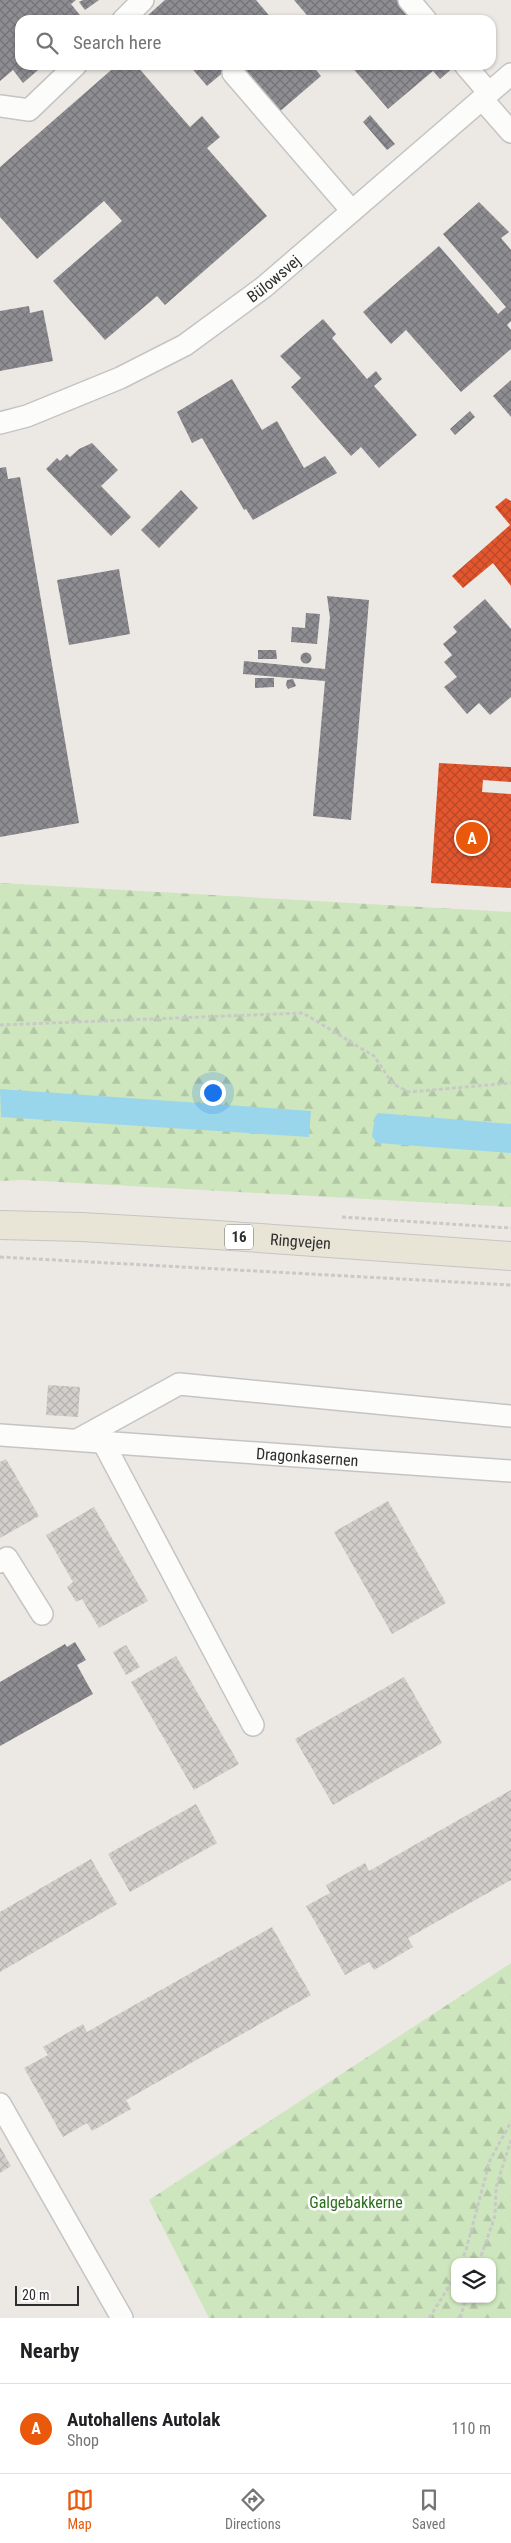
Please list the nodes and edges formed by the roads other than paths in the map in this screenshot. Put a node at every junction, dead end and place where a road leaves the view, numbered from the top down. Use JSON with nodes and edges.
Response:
{"nodes":[{"id":1,"x":143,"y":0,"type":"edge"},
{"id":2,"x":409,"y":0,"type":"edge"},
{"id":3,"x":128,"y":15,"type":"edge"},
{"id":4,"x":422,"y":15,"type":"edge"},
{"id":5,"x":71,"y":70,"type":"edge"},
{"id":6,"x":468,"y":70,"type":"edge"},
{"id":7,"x":233,"y":73,"type":"dead end"},
{"id":8,"x":511,"y":74,"type":"edge"},
{"id":9,"x":485,"y":96,"type":"junction"},
{"id":10,"x":0,"y":106,"type":"edge"},
{"id":11,"x":511,"y":132,"type":"edge"},
{"id":12,"x":352,"y":211,"type":"junction"},
{"id":13,"x":0,"y":423,"type":"edge"},
{"id":14,"x":0,"y":1226,"type":"edge"},
{"id":15,"x":511,"y":1256,"type":"edge"},
{"id":16,"x":510,"y":1416,"type":"dead end"},
{"id":17,"x":0,"y":1435,"type":"edge"},
{"id":18,"x":79,"y":1439,"type":"junction"},
{"id":19,"x":103,"y":1442,"type":"junction"},
{"id":20,"x":511,"y":1471,"type":"edge"},
{"id":21,"x":0,"y":1562,"type":"edge"},
{"id":22,"x":42,"y":1614,"type":"dead end"},
{"id":23,"x":253,"y":1725,"type":"dead end"},
{"id":24,"x":0,"y":2104,"type":"edge"},
{"id":25,"x":122,"y":2318,"type":"edge"}],
"edges":[{"from":1,"to":3,"type":"street"},
{"from":2,"to":4,"type":"street"},
{"from":5,"to":10,"type":"street"},
{"from":6,"to":9,"type":"street"},
{"from":7,"to":12,"type":"street"},
{"from":8,"to":9,"type":"street","name":"Bülowsvej"},
{"from":9,"to":11,"type":"street"},
{"from":9,"to":12,"type":"street","name":"Bülowsvej"},
{"from":12,"to":13,"type":"street","name":"Bülowsvej"},
{"from":14,"to":15,"type":"main road","name":"Ringvejen","number":"16"},
{"from":16,"to":18,"type":"street"},
{"from":17,"to":18,"type":"street","name":"Dragonkasernen"},
{"from":18,"to":19,"type":"street","name":"Dragonkasernen"},
{"from":19,"to":20,"type":"street","name":"Dragonkasernen"},
{"from":19,"to":23,"type":"street"},
{"from":21,"to":22,"type":"street"},
{"from":24,"to":25,"type":"street"}]}
